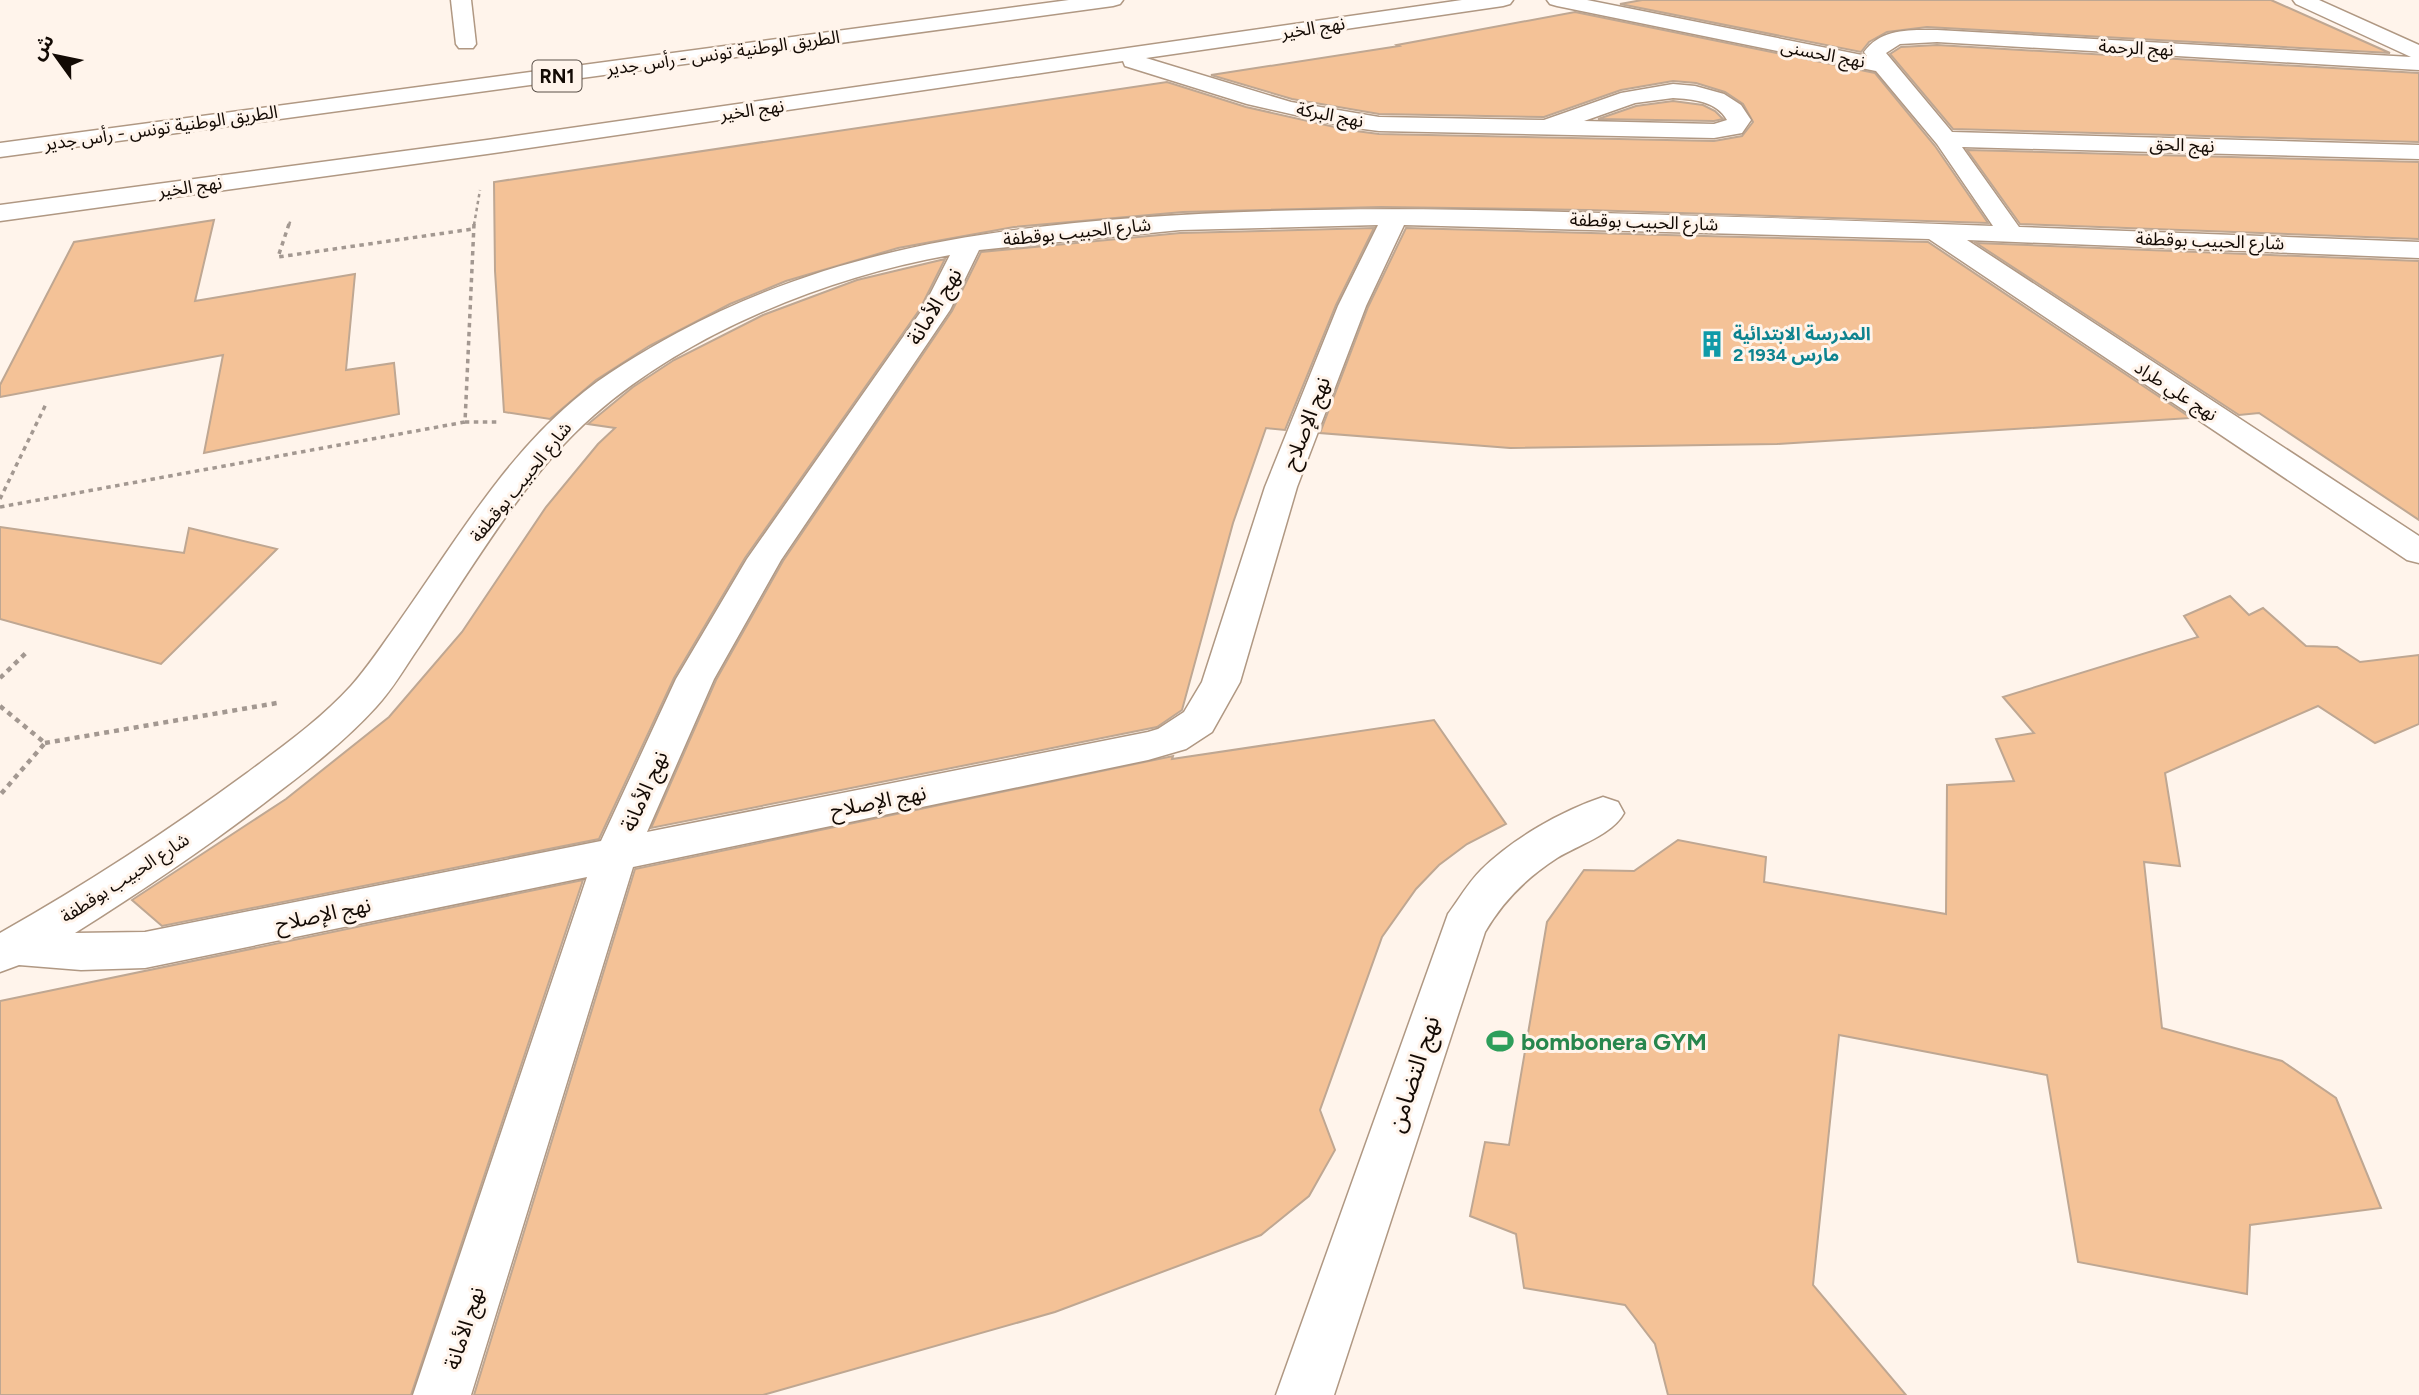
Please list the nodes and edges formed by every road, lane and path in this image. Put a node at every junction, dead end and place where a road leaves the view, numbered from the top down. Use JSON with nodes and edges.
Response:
{"nodes":[{"id":1,"x":461,"y":0,"type":"edge"},
{"id":2,"x":975,"y":0,"type":"edge"},
{"id":3,"x":1113,"y":0,"type":"edge"},
{"id":4,"x":1503,"y":0,"type":"edge"},
{"id":5,"x":1557,"y":0,"type":"edge"},
{"id":6,"x":2303,"y":0,"type":"edge"},
{"id":7,"x":466,"y":44,"type":"dead end"},
{"id":8,"x":2419,"y":52,"type":"edge"},
{"id":9,"x":1121,"y":57,"type":"junction"},
{"id":10,"x":2419,"y":64,"type":"edge"},
{"id":11,"x":1883,"y":66,"type":"junction"},
{"id":12,"x":1545,"y":128,"type":"junction"},
{"id":13,"x":0,"y":137,"type":"edge"},
{"id":14,"x":1945,"y":139,"type":"junction"},
{"id":15,"x":487,"y":147,"type":"junction"},
{"id":16,"x":0,"y":150,"type":"edge"},
{"id":17,"x":2419,"y":152,"type":"edge"},
{"id":18,"x":307,"y":172,"type":"junction"},
{"id":19,"x":0,"y":213,"type":"edge"},
{"id":20,"x":1396,"y":215,"type":"junction"},
{"id":21,"x":473,"y":229,"type":"junction"},
{"id":22,"x":1933,"y":230,"type":"junction"},
{"id":23,"x":2010,"y":232,"type":"junction"},
{"id":24,"x":968,"y":245,"type":"junction"},
{"id":25,"x":2419,"y":250,"type":"edge"},
{"id":26,"x":46,"y":404,"type":"dead end"},
{"id":27,"x":568,"y":421,"type":"junction"},
{"id":28,"x":465,"y":422,"type":"junction"},
{"id":29,"x":0,"y":499,"type":"edge"},
{"id":30,"x":0,"y":507,"type":"edge"},
{"id":31,"x":2419,"y":552,"type":"edge"},
{"id":32,"x":26,"y":653,"type":"dead end"},
{"id":33,"x":0,"y":678,"type":"edge"},
{"id":34,"x":368,"y":691,"type":"junction"},
{"id":35,"x":0,"y":706,"type":"edge"},
{"id":36,"x":45,"y":743,"type":"junction"},
{"id":37,"x":0,"y":795,"type":"edge"},
{"id":38,"x":1603,"y":813,"type":"dead end"},
{"id":39,"x":616,"y":854,"type":"junction"},
{"id":40,"x":8,"y":949,"type":"edge"},
{"id":41,"x":442,"y":1395,"type":"edge"},
{"id":42,"x":1306,"y":1395,"type":"edge"}],
"edges":[{"from":1,"to":7,"type":"street"},
{"from":2,"to":13,"type":"street","name":"الطريق الوطنية تونس - رأس جدير","number":"RN1"},
{"from":3,"to":16,"type":"street","name":"الطريق الوطنية تونس - رأس جدير","number":"RN1"},
{"from":4,"to":9,"type":"street","name":"نهج الخير"},
{"from":5,"to":11,"type":"street","name":"نهج الحسنى"},
{"from":6,"to":8,"type":"street"},
{"from":9,"to":12,"type":"street","name":"نهج البركة"},
{"from":9,"to":15,"type":"street","name":"نهج الخير"},
{"from":10,"to":11,"type":"street","name":"نهج الرحمة"},
{"from":11,"to":14,"type":"street","name":"نهج الحسنى"},
{"from":12,"to":12,"type":"street","name":"نهج البركة"},
{"from":14,"to":17,"type":"street","name":"نهج الحق"},
{"from":14,"to":23,"type":"street","name":"نهج الحسنى"},
{"from":15,"to":18,"type":"street","name":"نهج الخير"},
{"from":15,"to":21,"type":"path"},
{"from":18,"to":19,"type":"street","name":"نهج الخير"},
{"from":18,"to":21,"type":"path"},
{"from":20,"to":22,"type":"street","name":"شارع الحبيب بوقطفة"},
{"from":20,"to":24,"type":"street","name":"شارع الحبيب بوقطفة"},
{"from":20,"to":39,"type":"street","name":"نهج الإصلاح"},
{"from":21,"to":28,"type":"path"},
{"from":22,"to":23,"type":"street","name":"شارع الحبيب بوقطفة"},
{"from":22,"to":31,"type":"street","name":"نهج علي طراد"},
{"from":23,"to":25,"type":"street","name":"شارع الحبيب بوقطفة"},
{"from":24,"to":27,"type":"street","name":"شارع الحبيب بوقطفة"},
{"from":24,"to":39,"type":"street","name":"نهج الأمانة"},
{"from":26,"to":29,"type":"path"},
{"from":27,"to":28,"type":"path"},
{"from":27,"to":34,"type":"street","name":"شارع الحبيب بوقطفة"},
{"from":28,"to":30,"type":"path"},
{"from":32,"to":33,"type":"path"},
{"from":34,"to":36,"type":"path"},
{"from":34,"to":40,"type":"street","name":"شارع الحبيب بوقطفة"},
{"from":35,"to":36,"type":"path"},
{"from":36,"to":37,"type":"path"},
{"from":38,"to":42,"type":"street","name":"نهج التضامن"},
{"from":39,"to":40,"type":"street","name":"نهج الإصلاح"},
{"from":39,"to":41,"type":"street","name":"نهج الأمانة"}]}
